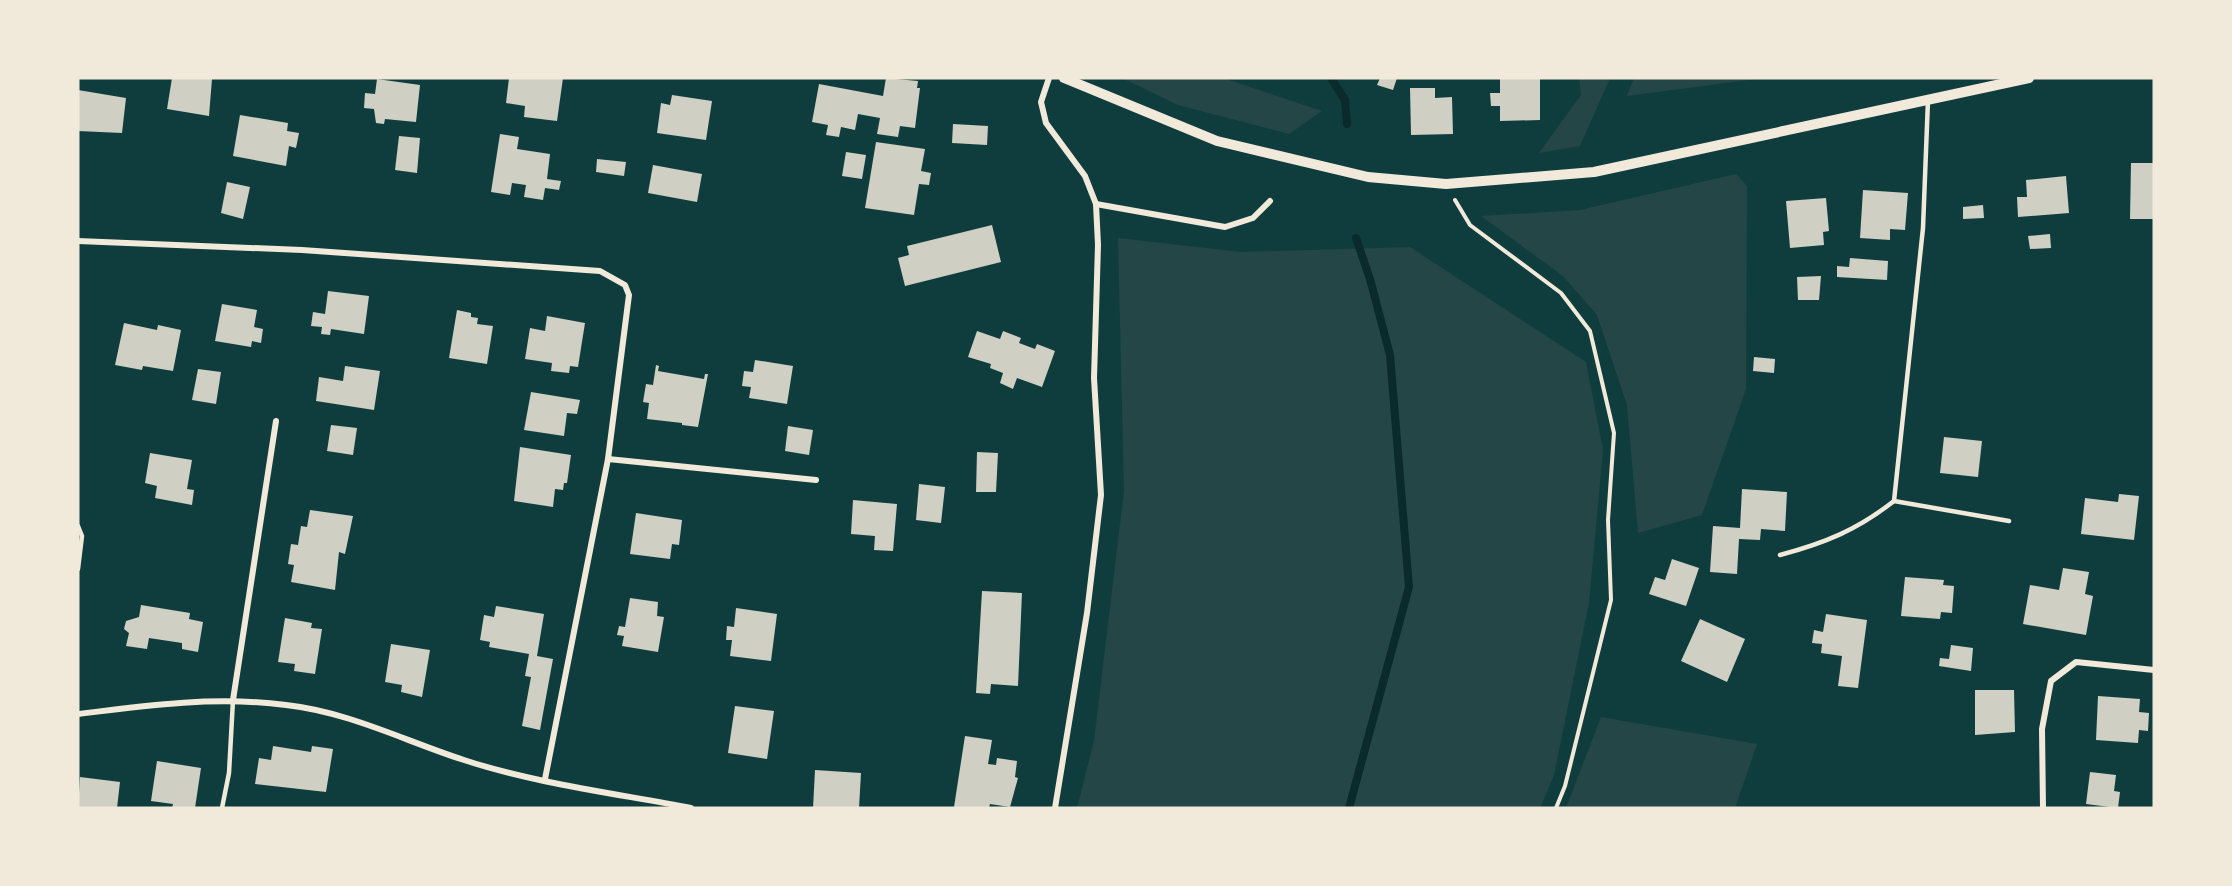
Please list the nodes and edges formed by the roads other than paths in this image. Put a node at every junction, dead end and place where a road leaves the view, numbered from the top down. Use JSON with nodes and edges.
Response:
{"nodes":[{"id":1,"x":1048,"y":78,"type":"edge"},
{"id":2,"x":1064,"y":78,"type":"edge"},
{"id":3,"x":2029,"y":78,"type":"edge"},
{"id":4,"x":1928,"y":100,"type":"junction"},
{"id":5,"x":1270,"y":201,"type":"dead end"},
{"id":6,"x":1096,"y":204,"type":"junction"},
{"id":7,"x":78,"y":241,"type":"edge"},
{"id":8,"x":276,"y":421,"type":"dead end"},
{"id":9,"x":608,"y":459,"type":"junction"},
{"id":10,"x":816,"y":480,"type":"dead end"},
{"id":11,"x":1894,"y":501,"type":"junction"},
{"id":12,"x":2009,"y":521,"type":"dead end"},
{"id":13,"x":78,"y":526,"type":"edge"},
{"id":14,"x":1780,"y":555,"type":"dead end"},
{"id":15,"x":78,"y":569,"type":"edge"},
{"id":16,"x":2154,"y":670,"type":"edge"},
{"id":17,"x":233,"y":700,"type":"junction"},
{"id":18,"x":78,"y":714,"type":"edge"},
{"id":19,"x":545,"y":779,"type":"junction"},
{"id":20,"x":675,"y":806,"type":"edge"},
{"id":21,"x":222,"y":808,"type":"edge"},
{"id":22,"x":691,"y":808,"type":"edge"},
{"id":23,"x":1054,"y":808,"type":"edge"},
{"id":24,"x":2043,"y":808,"type":"edge"}],
"edges":[{"from":1,"to":6,"type":"street"},
{"from":2,"to":4,"type":"street"},
{"from":3,"to":4,"type":"street"},
{"from":4,"to":11,"type":"lane"},
{"from":5,"to":6,"type":"street"},
{"from":6,"to":23,"type":"street"},
{"from":7,"to":9,"type":"street"},
{"from":8,"to":17,"type":"street"},
{"from":9,"to":10,"type":"street"},
{"from":9,"to":19,"type":"street"},
{"from":11,"to":12,"type":"lane"},
{"from":11,"to":14,"type":"lane"},
{"from":13,"to":15,"type":"lane"},
{"from":16,"to":24,"type":"street"},
{"from":17,"to":18,"type":"street"},
{"from":17,"to":19,"type":"street"},
{"from":17,"to":21,"type":"lane"},
{"from":19,"to":20,"type":"street"},
{"from":20,"to":22,"type":"street"}]}
